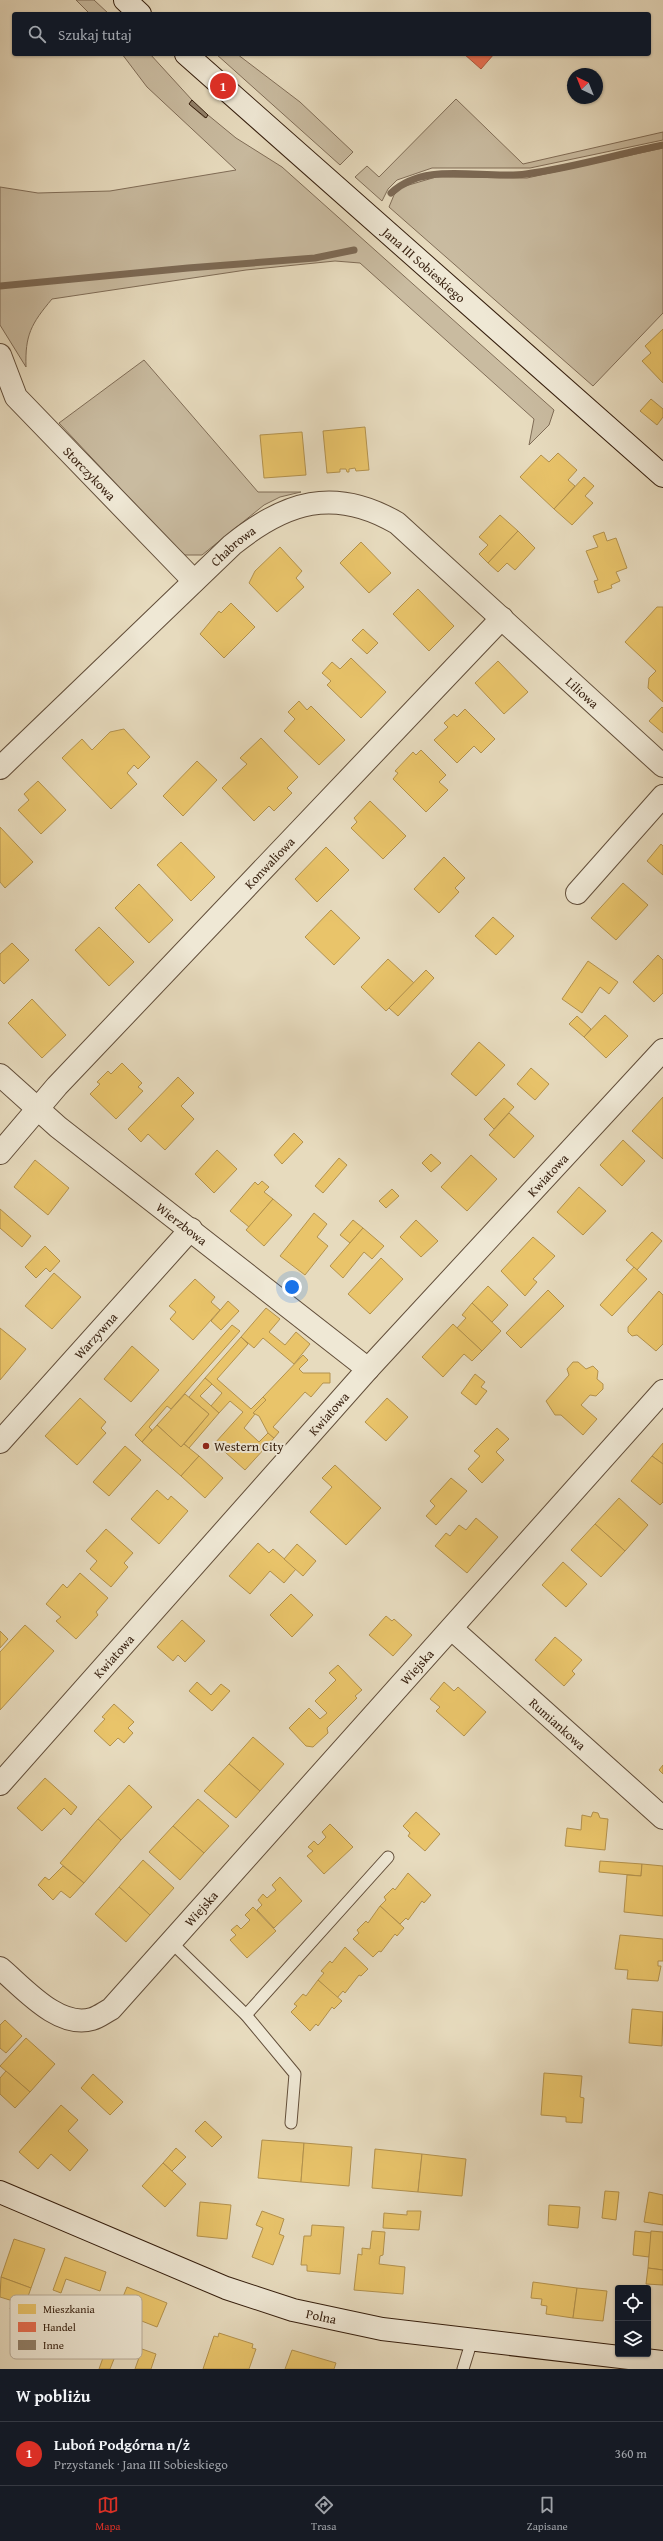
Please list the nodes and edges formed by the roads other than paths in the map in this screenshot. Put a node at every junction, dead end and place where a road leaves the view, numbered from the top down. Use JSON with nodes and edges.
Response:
{"nodes":[{"id":1,"x":125,"y":0,"type":"edge"},
{"id":2,"x":138,"y":12,"type":"edge"},
{"id":3,"x":188,"y":56,"type":"edge"},
{"id":4,"x":0,"y":356,"type":"edge"},
{"id":5,"x":663,"y":476,"type":"edge"},
{"id":6,"x":194,"y":581,"type":"junction"},
{"id":7,"x":502,"y":618,"type":"junction"},
{"id":8,"x":663,"y":766,"type":"edge"},
{"id":9,"x":0,"y":768,"type":"edge"},
{"id":10,"x":663,"y":796,"type":"edge"},
{"id":11,"x":577,"y":893,"type":"dead end"},
{"id":12,"x":663,"y":1050,"type":"edge"},
{"id":13,"x":0,"y":1075,"type":"edge"},
{"id":14,"x":38,"y":1108,"type":"junction"},
{"id":15,"x":0,"y":1153,"type":"edge"},
{"id":16,"x":191,"y":1229,"type":"junction"},
{"id":17,"x":368,"y":1369,"type":"junction"},
{"id":18,"x":663,"y":1391,"type":"edge"},
{"id":19,"x":0,"y":1442,"type":"edge"},
{"id":20,"x":452,"y":1629,"type":"junction"},
{"id":21,"x":0,"y":1784,"type":"edge"},
{"id":22,"x":663,"y":1818,"type":"edge"},
{"id":23,"x":388,"y":1857,"type":"dead end"},
{"id":24,"x":171,"y":1942,"type":"junction"},
{"id":25,"x":0,"y":1968,"type":"edge"},
{"id":26,"x":246,"y":2015,"type":"junction"},
{"id":27,"x":291,"y":2123,"type":"dead end"},
{"id":28,"x":0,"y":2192,"type":"edge"},
{"id":29,"x":472,"y":2340,"type":"junction"},
{"id":30,"x":663,"y":2362,"type":"edge"},
{"id":31,"x":463,"y":2369,"type":"edge"}],
"edges":[{"from":1,"to":2,"type":"street"},
{"from":3,"to":5,"type":"street","name":"Jana III Sobieskiego"},
{"from":4,"to":6,"type":"street","name":"Storczykowa"},
{"from":6,"to":7,"type":"street","name":"Chabrowa"},
{"from":6,"to":9,"type":"street","name":"Chabrowa"},
{"from":7,"to":8,"type":"street","name":"Liliowa"},
{"from":7,"to":14,"type":"street","name":"Konwaliowa"},
{"from":10,"to":11,"type":"street"},
{"from":12,"to":17,"type":"street","name":"Kwiatowa"},
{"from":13,"to":14,"type":"street","name":"Wierzbowa"},
{"from":14,"to":15,"type":"street","name":"Konwaliowa"},
{"from":14,"to":16,"type":"street","name":"Wierzbowa"},
{"from":16,"to":17,"type":"street","name":"Wierzbowa"},
{"from":16,"to":19,"type":"street","name":"Warzywna"},
{"from":17,"to":21,"type":"street","name":"Kwiatowa"},
{"from":18,"to":20,"type":"street","name":"Wiejska"},
{"from":20,"to":22,"type":"street","name":"Rumiankowa"},
{"from":20,"to":24,"type":"street","name":"Wiejska"},
{"from":23,"to":26,"type":"lane"},
{"from":24,"to":25,"type":"street","name":"Wiejska"},
{"from":24,"to":26,"type":"lane"},
{"from":26,"to":27,"type":"lane"},
{"from":28,"to":29,"type":"street","name":"Polna"},
{"from":29,"to":30,"type":"street","name":"Polna"},
{"from":29,"to":31,"type":"lane"}]}
